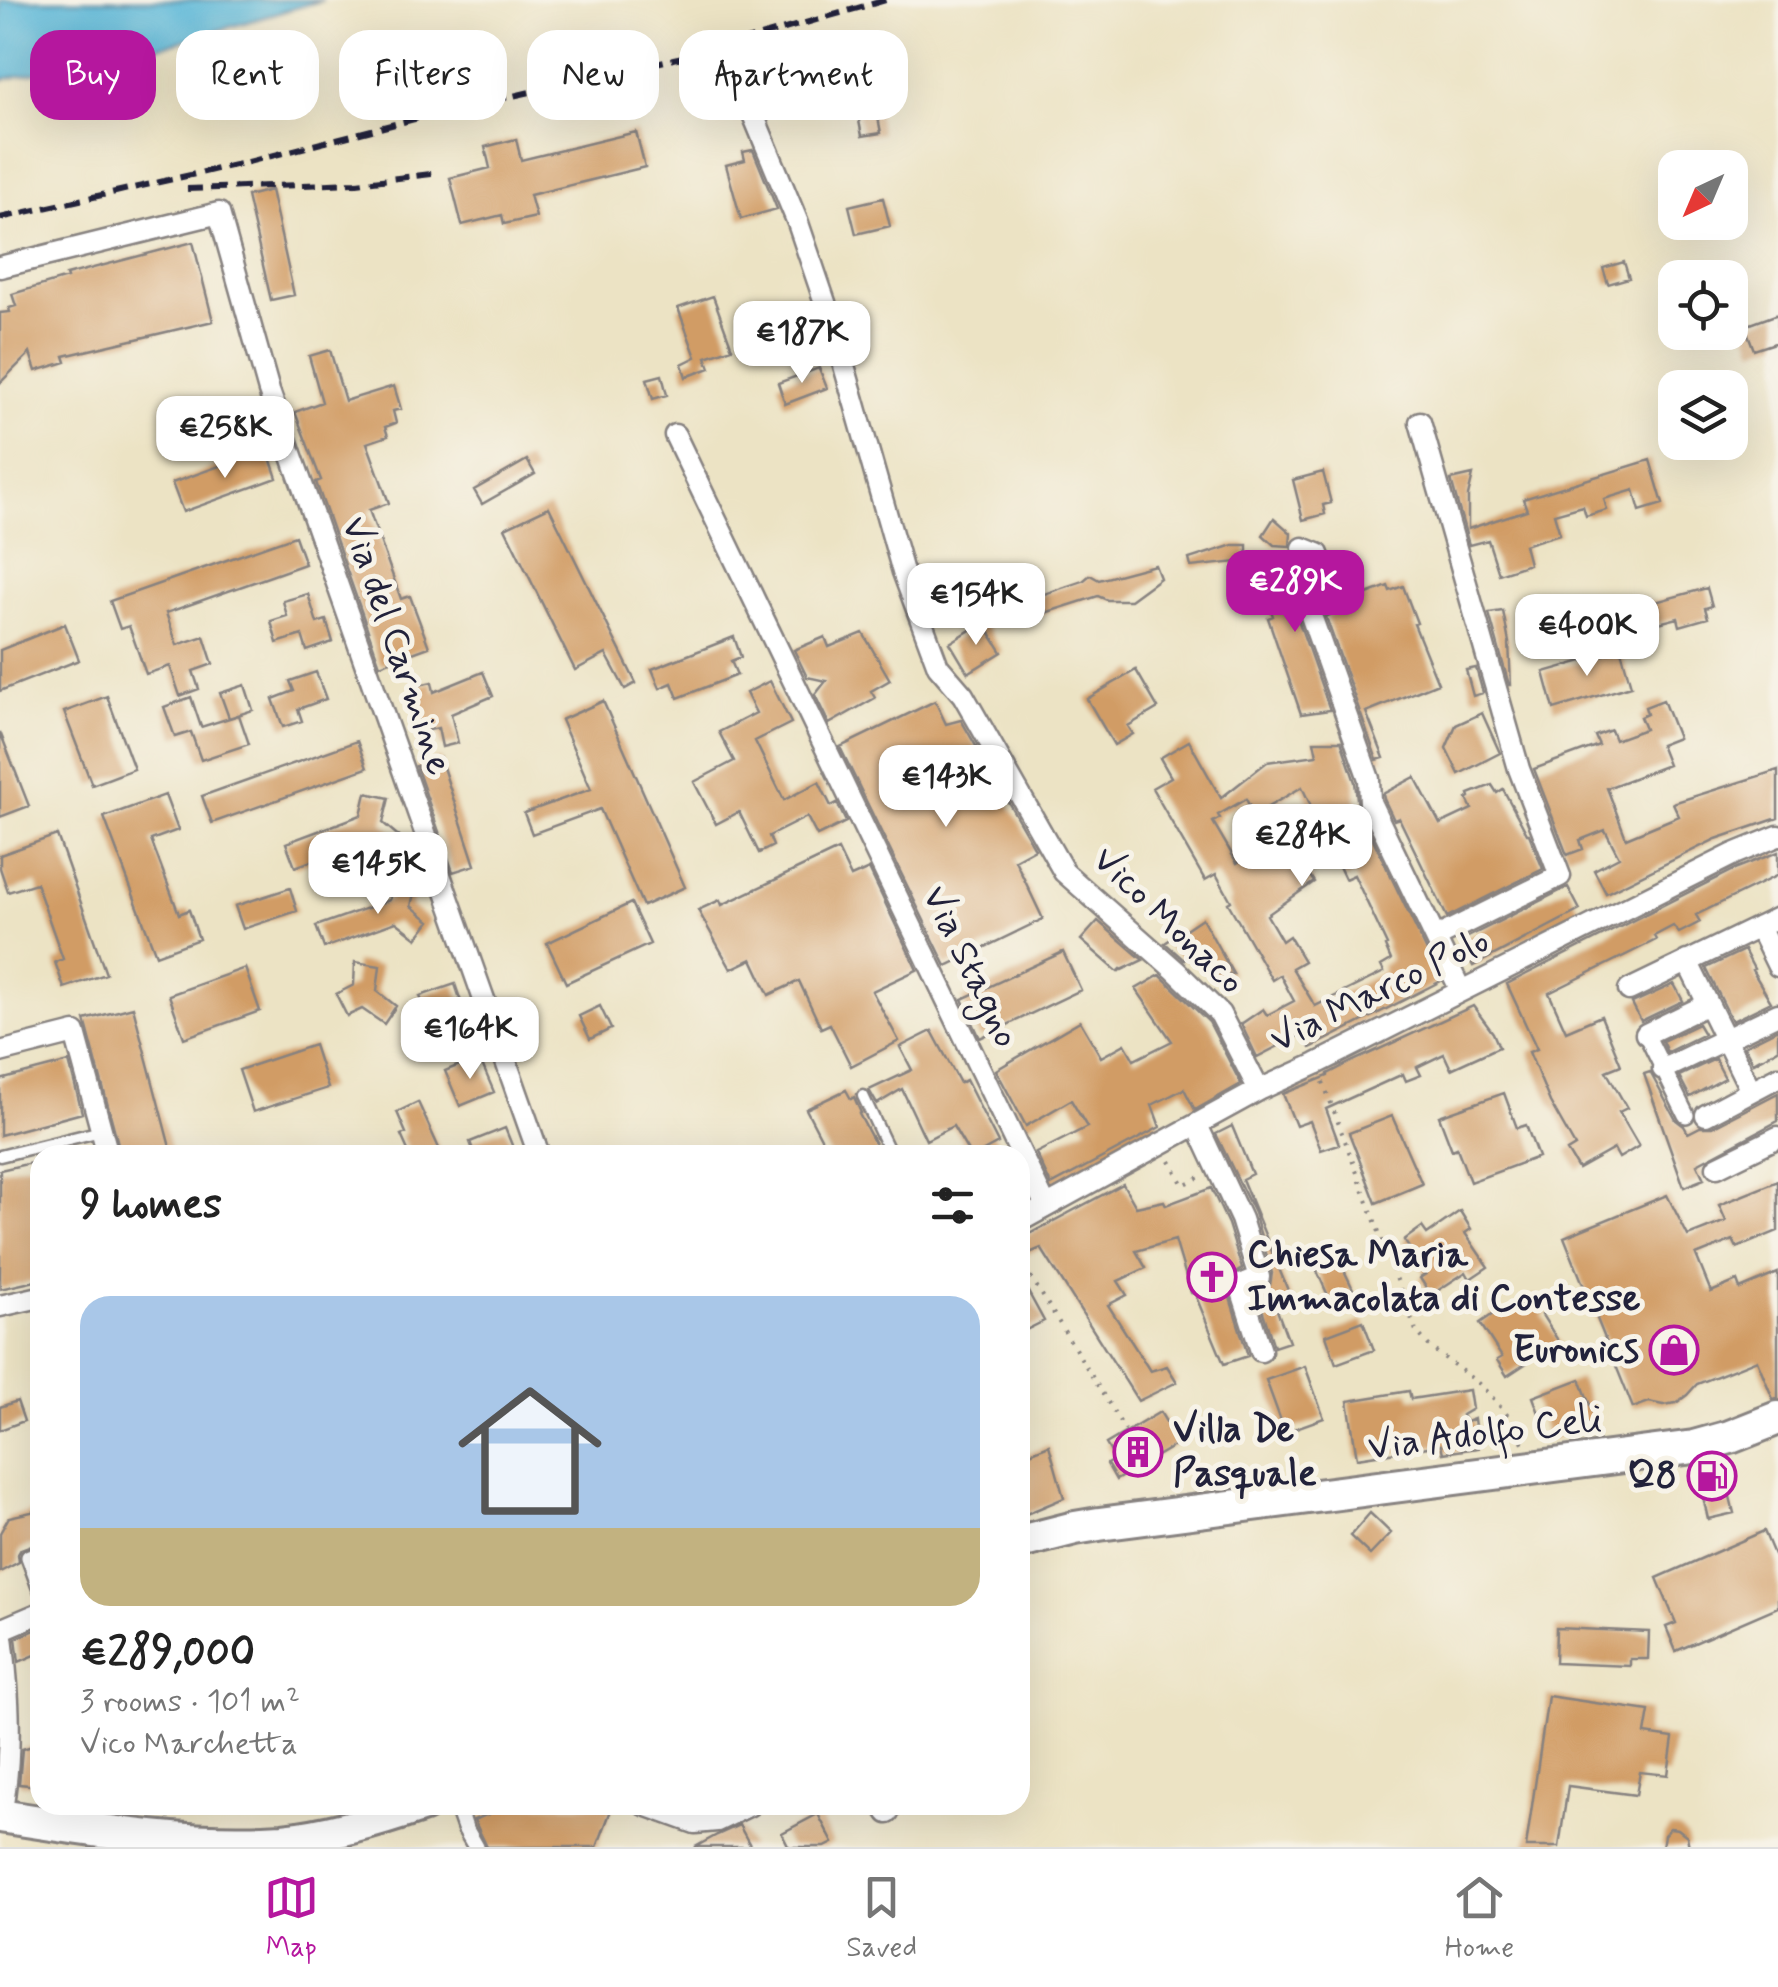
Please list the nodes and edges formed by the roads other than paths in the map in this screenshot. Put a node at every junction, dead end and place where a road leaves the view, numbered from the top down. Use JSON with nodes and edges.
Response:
{"nodes":[{"id":1,"x":756,"y":120,"type":"edge"},
{"id":2,"x":0,"y":267,"type":"edge"},
{"id":3,"x":1420,"y":422,"type":"dead end"},
{"id":4,"x":674,"y":434,"type":"dead end"},
{"id":5,"x":1303,"y":548,"type":"dead end"},
{"id":6,"x":1778,"y":836,"type":"edge"},
{"id":7,"x":1769,"y":922,"type":"edge"},
{"id":8,"x":1437,"y":937,"type":"junction"},
{"id":9,"x":1688,"y":961,"type":"junction"},
{"id":10,"x":1778,"y":966,"type":"edge"},
{"id":11,"x":1628,"y":990,"type":"dead end"},
{"id":12,"x":1461,"y":991,"type":"junction"},
{"id":13,"x":1708,"y":1004,"type":"junction"},
{"id":14,"x":1778,"y":1014,"type":"edge"},
{"id":15,"x":1646,"y":1034,"type":"joint"},
{"id":16,"x":1725,"y":1039,"type":"junction"},
{"id":17,"x":0,"y":1052,"type":"edge"},
{"id":18,"x":1663,"y":1069,"type":"junction"},
{"id":19,"x":1778,"y":1077,"type":"edge"},
{"id":20,"x":1259,"y":1090,"type":"junction"},
{"id":21,"x":1751,"y":1091,"type":"junction"},
{"id":22,"x":862,"y":1096,"type":"dead end"},
{"id":23,"x":1696,"y":1115,"type":"joint"},
{"id":24,"x":1196,"y":1125,"type":"junction"},
{"id":25,"x":101,"y":1131,"type":"junction"},
{"id":26,"x":1778,"y":1137,"type":"edge"},
{"id":27,"x":44,"y":1145,"type":"edge"},
{"id":28,"x":105,"y":1145,"type":"edge"},
{"id":29,"x":535,"y":1145,"type":"edge"},
{"id":30,"x":886,"y":1145,"type":"edge"},
{"id":31,"x":1017,"y":1145,"type":"edge"},
{"id":32,"x":30,"y":1149,"type":"edge"},
{"id":33,"x":0,"y":1156,"type":"edge"},
{"id":34,"x":1717,"y":1166,"type":"dead end"},
{"id":35,"x":1030,"y":1173,"type":"edge"},
{"id":36,"x":1046,"y":1206,"type":"junction"},
{"id":37,"x":1030,"y":1215,"type":"edge"},
{"id":38,"x":30,"y":1298,"type":"edge"},
{"id":39,"x":0,"y":1306,"type":"edge"},
{"id":40,"x":1260,"y":1352,"type":"dead end"},
{"id":41,"x":1778,"y":1418,"type":"edge"},
{"id":42,"x":1030,"y":1540,"type":"edge"},
{"id":43,"x":30,"y":1617,"type":"edge"},
{"id":44,"x":1,"y":1630,"type":"edge"},
{"id":45,"x":396,"y":1815,"type":"edge"},
{"id":46,"x":460,"y":1815,"type":"edge"},
{"id":47,"x":673,"y":1815,"type":"edge"},
{"id":48,"x":729,"y":1815,"type":"edge"},
{"id":49,"x":0,"y":1818,"type":"edge"},
{"id":50,"x":96,"y":1839,"type":"edge"},
{"id":51,"x":476,"y":1847,"type":"edge"}],
"edges":[{"from":1,"to":20,"type":"street","name":"Vico Monaco"},
{"from":2,"to":29,"type":"street","name":"Via del Carmine"},
{"from":3,"to":8,"type":"street"},
{"from":4,"to":31,"type":"street","name":"Via Stagno"},
{"from":5,"to":8,"type":"street"},
{"from":6,"to":12,"type":"street","name":"Via Marco Polo"},
{"from":7,"to":9,"type":"street"},
{"from":7,"to":10,"type":"street"},
{"from":8,"to":12,"type":"street"},
{"from":9,"to":11,"type":"street"},
{"from":9,"to":13,"type":"street"},
{"from":12,"to":20,"type":"street","name":"Via Marco Polo"},
{"from":13,"to":15,"type":"street"},
{"from":13,"to":16,"type":"street"},
{"from":14,"to":16,"type":"street"},
{"from":15,"to":18,"type":"street"},
{"from":16,"to":18,"type":"street"},
{"from":16,"to":21,"type":"street"},
{"from":17,"to":25,"type":"street"},
{"from":18,"to":23,"type":"street"},
{"from":19,"to":21,"type":"street"},
{"from":20,"to":24,"type":"street","name":"Via Marco Polo"},
{"from":21,"to":23,"type":"street"},
{"from":22,"to":30,"type":"lane"},
{"from":24,"to":36,"type":"street","name":"Via Marco Polo"},
{"from":24,"to":40,"type":"street"},
{"from":25,"to":27,"type":"lane"},
{"from":25,"to":28,"type":"street"},
{"from":26,"to":34,"type":"street"},
{"from":32,"to":33,"type":"lane"},
{"from":35,"to":36,"type":"street","name":"Via Stagno"},
{"from":36,"to":37,"type":"street","name":"Via Marco Polo"},
{"from":38,"to":39,"type":"street"},
{"from":41,"to":42,"type":"main road","name":"Via Adolfo Celi"},
{"from":43,"to":44,"type":"street"},
{"from":44,"to":49,"type":"street"},
{"from":45,"to":50,"type":"main road"},
{"from":46,"to":51,"type":"street"},
{"from":47,"to":48,"type":"street"},
{"from":49,"to":50,"type":"main road"}]}
